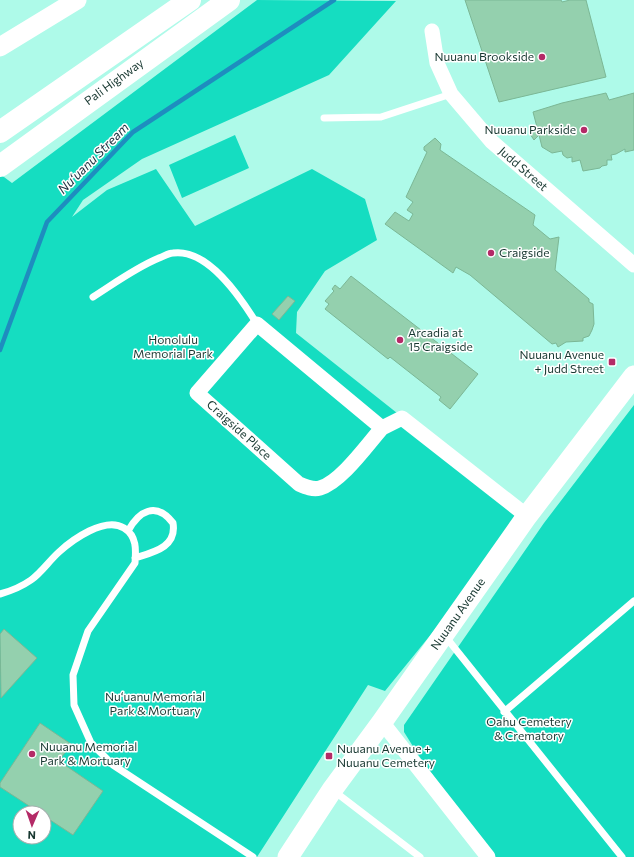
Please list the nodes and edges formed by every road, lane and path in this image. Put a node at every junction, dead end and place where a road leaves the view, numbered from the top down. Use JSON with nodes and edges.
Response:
{"nodes":[{"id":1,"x":77,"y":0,"type":"edge"},
{"id":2,"x":180,"y":0,"type":"edge"},
{"id":3,"x":190,"y":0,"type":"edge"},
{"id":4,"x":229,"y":0,"type":"edge"},
{"id":5,"x":161,"y":21,"type":"junction"},
{"id":6,"x":432,"y":31,"type":"dead end"},
{"id":7,"x":0,"y":47,"type":"edge"},
{"id":8,"x":451,"y":94,"type":"junction"},
{"id":9,"x":324,"y":118,"type":"dead end"},
{"id":10,"x":0,"y":132,"type":"edge"},
{"id":11,"x":0,"y":166,"type":"edge"},
{"id":12,"x":634,"y":265,"type":"edge"},
{"id":13,"x":94,"y":297,"type":"dead end"},
{"id":14,"x":257,"y":324,"type":"junction"},
{"id":15,"x":634,"y":376,"type":"edge"},
{"id":16,"x":382,"y":428,"type":"junction"},
{"id":17,"x":527,"y":516,"type":"junction"},
{"id":18,"x":128,"y":531,"type":"junction"},
{"id":19,"x":135,"y":558,"type":"junction"},
{"id":20,"x":0,"y":594,"type":"edge"},
{"id":21,"x":634,"y":601,"type":"edge"},
{"id":22,"x":444,"y":634,"type":"junction"},
{"id":23,"x":504,"y":712,"type":"junction"},
{"id":24,"x":382,"y":722,"type":"junction"},
{"id":25,"x":332,"y":790,"type":"junction"},
{"id":26,"x":253,"y":857,"type":"edge"},
{"id":27,"x":288,"y":857,"type":"edge"},
{"id":28,"x":420,"y":857,"type":"edge"},
{"id":29,"x":488,"y":857,"type":"edge"},
{"id":30,"x":622,"y":857,"type":"edge"}],
"edges":[{"from":1,"to":7,"type":"street"},
{"from":2,"to":5,"type":"highway"},
{"from":3,"to":5,"type":"highway","name":"Pali Highway"},
{"from":4,"to":11,"type":"highway","name":"Pali Highway"},
{"from":5,"to":10,"type":"highway","name":"Pali Highway"},
{"from":6,"to":8,"type":"street","name":"Judd Street"},
{"from":8,"to":9,"type":"lane"},
{"from":8,"to":12,"type":"street","name":"Judd Street"},
{"from":13,"to":14,"type":"lane"},
{"from":14,"to":16,"type":"street"},
{"from":14,"to":16,"type":"street","name":"Craigside Place"},
{"from":15,"to":17,"type":"main road","name":"Nuuanu Avenue"},
{"from":16,"to":17,"type":"street","name":"Craigside Place"},
{"from":17,"to":22,"type":"main road","name":"Nuuanu Avenue"},
{"from":18,"to":19,"type":"lane"},
{"from":18,"to":19,"type":"lane"},
{"from":18,"to":20,"type":"lane"},
{"from":19,"to":26,"type":"lane"},
{"from":21,"to":23,"type":"lane"},
{"from":22,"to":23,"type":"lane"},
{"from":22,"to":24,"type":"main road","name":"Nuuanu Avenue"},
{"from":23,"to":30,"type":"lane"},
{"from":24,"to":25,"type":"main road","name":"Nuuanu Avenue"},
{"from":24,"to":29,"type":"street"},
{"from":25,"to":27,"type":"main road","name":"Nuuanu Avenue"},
{"from":25,"to":28,"type":"lane"}]}
